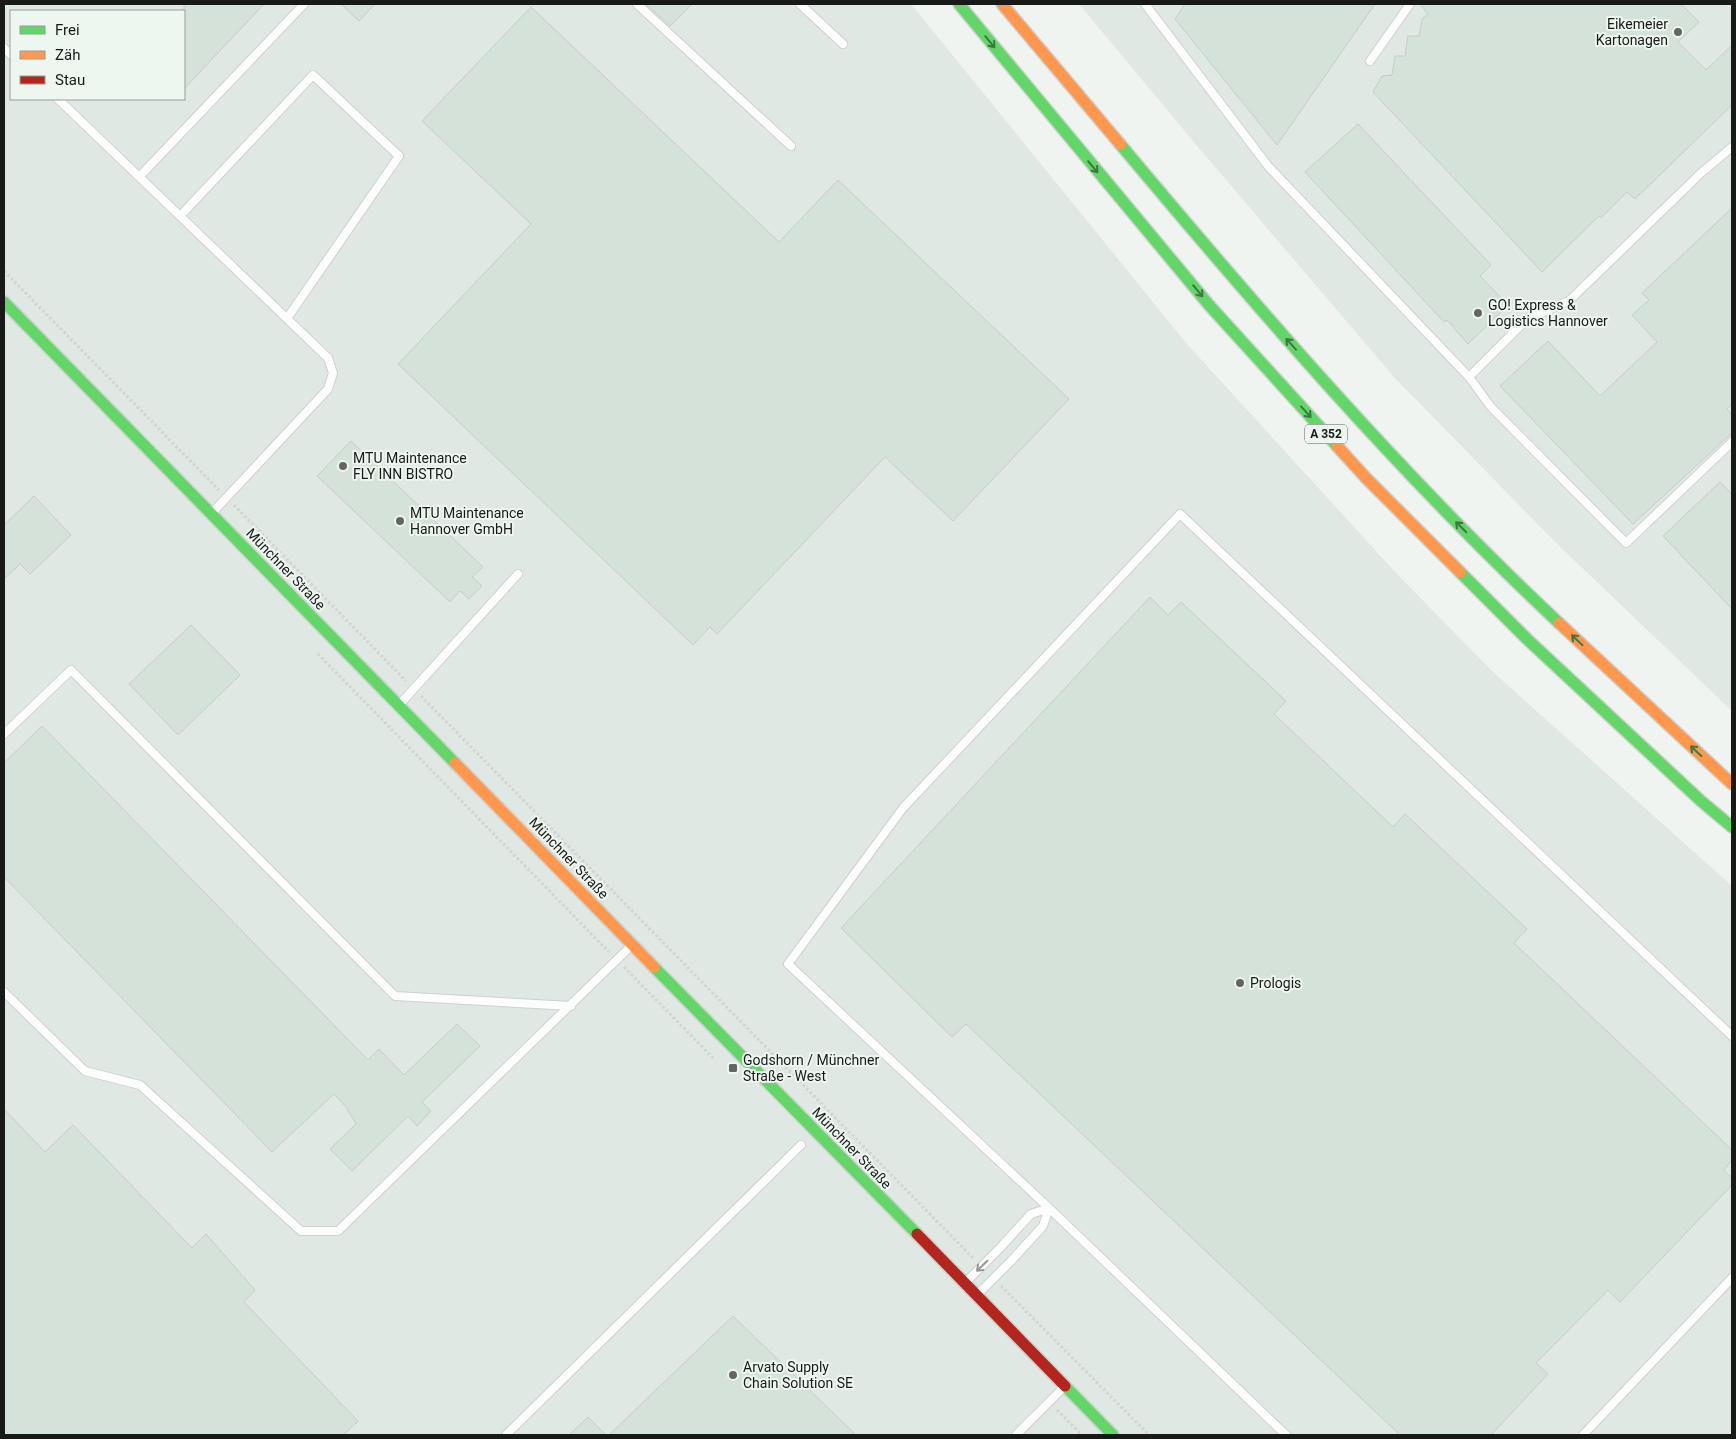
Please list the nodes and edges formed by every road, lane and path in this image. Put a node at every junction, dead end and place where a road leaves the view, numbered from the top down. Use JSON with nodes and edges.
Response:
{"nodes":[{"id":1,"x":304,"y":4,"type":"edge"},
{"id":2,"x":637,"y":4,"type":"edge"},
{"id":3,"x":800,"y":4,"type":"edge"},
{"id":4,"x":959,"y":4,"type":"edge"},
{"id":5,"x":1002,"y":4,"type":"edge"},
{"id":6,"x":1145,"y":4,"type":"edge"},
{"id":7,"x":1410,"y":4,"type":"edge"},
{"id":8,"x":843,"y":44,"type":"dead end"},
{"id":9,"x":1370,"y":61,"type":"dead end"},
{"id":10,"x":59,"y":100,"type":"edge"},
{"id":11,"x":791,"y":146,"type":"dead end"},
{"id":12,"x":1732,"y":147,"type":"edge"},
{"id":13,"x":140,"y":176,"type":"junction"},
{"id":14,"x":181,"y":215,"type":"junction"},
{"id":15,"x":4,"y":271,"type":"edge"},
{"id":16,"x":4,"y":302,"type":"edge"},
{"id":17,"x":288,"y":317,"type":"junction"},
{"id":18,"x":1469,"y":377,"type":"junction"},
{"id":19,"x":1732,"y":442,"type":"edge"},
{"id":20,"x":227,"y":498,"type":"junction"},
{"id":21,"x":211,"y":514,"type":"junction"},
{"id":22,"x":518,"y":574,"type":"dead end"},
{"id":23,"x":414,"y":689,"type":"junction"},
{"id":24,"x":399,"y":706,"type":"junction"},
{"id":25,"x":4,"y":734,"type":"edge"},
{"id":26,"x":1732,"y":784,"type":"edge"},
{"id":27,"x":1732,"y":828,"type":"edge"},
{"id":28,"x":633,"y":945,"type":"junction"},
{"id":29,"x":4,"y":992,"type":"edge"},
{"id":30,"x":571,"y":1006,"type":"junction"},
{"id":31,"x":1732,"y":1036,"type":"edge"},
{"id":32,"x":801,"y":1145,"type":"dead end"},
{"id":33,"x":1049,"y":1208,"type":"junction"},
{"id":34,"x":981,"y":1266,"type":"junction"},
{"id":35,"x":994,"y":1278,"type":"junction"},
{"id":36,"x":1732,"y":1278,"type":"edge"},
{"id":37,"x":964,"y":1283,"type":"junction"},
{"id":38,"x":976,"y":1295,"type":"junction"},
{"id":39,"x":1065,"y":1386,"type":"junction"},
{"id":40,"x":506,"y":1435,"type":"edge"},
{"id":41,"x":1016,"y":1435,"type":"edge"},
{"id":42,"x":1113,"y":1435,"type":"edge"},
{"id":43,"x":1149,"y":1435,"type":"edge"},
{"id":44,"x":1286,"y":1435,"type":"edge"},
{"id":45,"x":1583,"y":1435,"type":"edge"}],
"edges":[{"from":1,"to":13,"type":"lane"},
{"from":2,"to":11,"type":"lane"},
{"from":3,"to":8,"type":"lane"},
{"from":4,"to":27,"type":"main road","number":"A 352","one_way":true},
{"from":26,"to":5,"type":"main road","number":"A 352","one_way":true},
{"from":6,"to":18,"type":"lane"},
{"from":7,"to":9,"type":"lane"},
{"from":10,"to":13,"type":"lane"},
{"from":12,"to":18,"type":"lane"},
{"from":13,"to":14,"type":"lane"},
{"from":14,"to":17,"type":"lane"},
{"from":14,"to":17,"type":"lane"},
{"from":15,"to":20,"type":"path"},
{"from":16,"to":21,"type":"main road","name":"Münchner Straße"},
{"from":17,"to":20,"type":"lane"},
{"from":18,"to":19,"type":"lane"},
{"from":20,"to":21,"type":"lane"},
{"from":20,"to":23,"type":"path"},
{"from":21,"to":24,"type":"main road","name":"Münchner Straße"},
{"from":22,"to":23,"type":"lane"},
{"from":23,"to":24,"type":"lane"},
{"from":23,"to":34,"type":"path"},
{"from":24,"to":28,"type":"main road","name":"Münchner Straße"},
{"from":25,"to":30,"type":"lane"},
{"from":28,"to":30,"type":"lane"},
{"from":28,"to":37,"type":"main road","name":"Münchner Straße"},
{"from":29,"to":30,"type":"lane"},
{"from":31,"to":33,"type":"lane"},
{"from":32,"to":40,"type":"lane"},
{"from":33,"to":34,"type":"lane","one_way":true},
{"from":33,"to":35,"type":"lane"},
{"from":33,"to":44,"type":"lane"},
{"from":34,"to":37,"type":"lane"},
{"from":35,"to":38,"type":"lane"},
{"from":35,"to":43,"type":"path"},
{"from":36,"to":45,"type":"lane"},
{"from":37,"to":38,"type":"main road","name":"Münchner Straße"},
{"from":38,"to":39,"type":"main road","name":"Münchner Straße"},
{"from":39,"to":41,"type":"lane"},
{"from":39,"to":42,"type":"main road","name":"Münchner Straße"}]}
